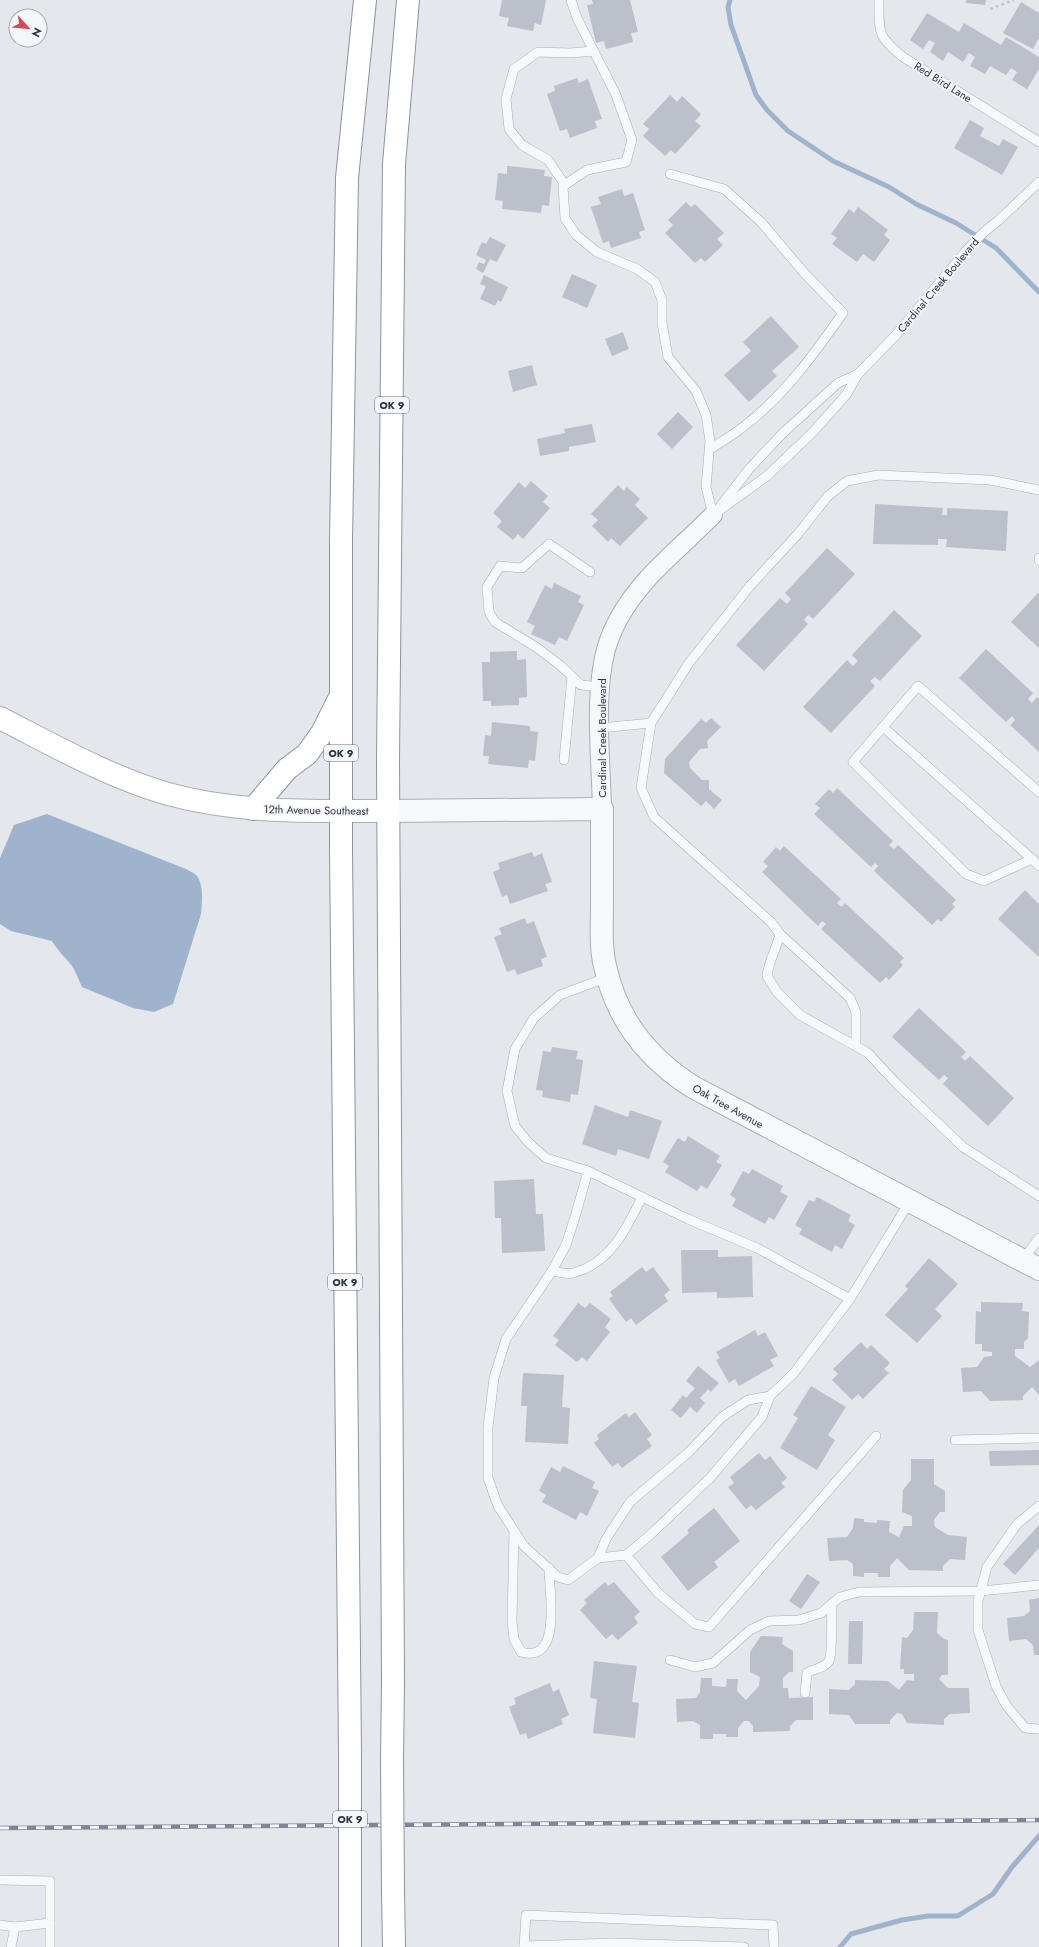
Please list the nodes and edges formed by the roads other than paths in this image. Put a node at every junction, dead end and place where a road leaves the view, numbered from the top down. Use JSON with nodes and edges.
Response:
{"nodes":[{"id":1,"x":365,"y":0,"type":"edge"},
{"id":2,"x":408,"y":0,"type":"edge"},
{"id":3,"x":571,"y":0,"type":"edge"},
{"id":4,"x":880,"y":0,"type":"edge"},
{"id":5,"x":594,"y":51,"type":"junction"},
{"id":6,"x":1039,"y":142,"type":"edge"},
{"id":7,"x":670,"y":174,"type":"dead end"},
{"id":8,"x":1039,"y":182,"type":"edge"},
{"id":9,"x":564,"y":185,"type":"junction"},
{"id":10,"x":858,"y":374,"type":"junction"},
{"id":11,"x":710,"y":449,"type":"junction"},
{"id":12,"x":1039,"y":490,"type":"edge"},
{"id":13,"x":713,"y":516,"type":"junction"},
{"id":14,"x":590,"y":572,"type":"dead end"},
{"id":15,"x":572,"y":677,"type":"junction"},
{"id":16,"x":600,"y":687,"type":"junction"},
{"id":17,"x":341,"y":695,"type":"junction"},
{"id":18,"x":0,"y":718,"type":"edge"},
{"id":19,"x":651,"y":723,"type":"junction"},
{"id":20,"x":884,"y":727,"type":"junction"},
{"id":21,"x":600,"y":728,"type":"junction"},
{"id":22,"x":564,"y":760,"type":"dead end"},
{"id":23,"x":1039,"y":792,"type":"edge"},
{"id":24,"x":602,"y":808,"type":"junction"},
{"id":25,"x":253,"y":809,"type":"junction"},
{"id":26,"x":341,"y":811,"type":"junction"},
{"id":27,"x":388,"y":812,"type":"junction"},
{"id":28,"x":1032,"y":859,"type":"junction"},
{"id":29,"x":1039,"y":866,"type":"edge"},
{"id":30,"x":780,"y":934,"type":"junction"},
{"id":31,"x":608,"y":977,"type":"junction"},
{"id":32,"x":856,"y":1046,"type":"junction"},
{"id":33,"x":588,"y":1171,"type":"junction"},
{"id":34,"x":1039,"y":1196,"type":"edge"},
{"id":35,"x":642,"y":1197,"type":"junction"},
{"id":36,"x":910,"y":1201,"type":"junction"},
{"id":37,"x":1039,"y":1238,"type":"edge"},
{"id":38,"x":1031,"y":1264,"type":"edge"},
{"id":39,"x":552,"y":1271,"type":"junction"},
{"id":40,"x":850,"y":1299,"type":"junction"},
{"id":41,"x":770,"y":1396,"type":"junction"},
{"id":42,"x":876,"y":1436,"type":"dead end"},
{"id":43,"x":1039,"y":1438,"type":"edge"},
{"id":44,"x":955,"y":1440,"type":"dead end"},
{"id":45,"x":1039,"y":1506,"type":"edge"},
{"id":46,"x":514,"y":1531,"type":"junction"},
{"id":47,"x":626,"y":1555,"type":"junction"},
{"id":48,"x":598,"y":1558,"type":"junction"},
{"id":49,"x":549,"y":1568,"type":"junction"},
{"id":50,"x":1039,"y":1585,"type":"edge"},
{"id":51,"x":981,"y":1591,"type":"junction"},
{"id":52,"x":832,"y":1604,"type":"junction"},
{"id":53,"x":670,"y":1660,"type":"dead end"},
{"id":54,"x":805,"y":1693,"type":"dead end"},
{"id":55,"x":1039,"y":1729,"type":"edge"},
{"id":56,"x":0,"y":1880,"type":"edge"},
{"id":57,"x":50,"y":1923,"type":"junction"},
{"id":58,"x":0,"y":1925,"type":"edge"},
{"id":59,"x":15,"y":1927,"type":"junction"},
{"id":60,"x":11,"y":1947,"type":"edge"},
{"id":61,"x":50,"y":1947,"type":"edge"},
{"id":62,"x":350,"y":1947,"type":"edge"},
{"id":63,"x":394,"y":1947,"type":"edge"},
{"id":64,"x":524,"y":1947,"type":"edge"},
{"id":65,"x":744,"y":1947,"type":"edge"},
{"id":66,"x":774,"y":1947,"type":"edge"}],
"edges":[{"from":1,"to":17,"type":"main road","number":"OK 9"},
{"from":2,"to":27,"type":"main road","number":"OK 9"},
{"from":3,"to":5,"type":"lane"},
{"from":4,"to":6,"type":"lane","name":"Red Bird Lane"},
{"from":5,"to":9,"type":"lane"},
{"from":5,"to":9,"type":"lane"},
{"from":7,"to":11,"type":"lane"},
{"from":8,"to":10,"type":"lane","name":"Cardinal Creek Boulevard"},
{"from":9,"to":11,"type":"lane"},
{"from":10,"to":13,"type":"lane","name":"Cardinal Creek Boulevard"},
{"from":10,"to":13,"type":"lane","name":"Cardinal Creek Boulevard"},
{"from":11,"to":13,"type":"lane"},
{"from":12,"to":19,"type":"lane"},
{"from":13,"to":16,"type":"street","name":"Cardinal Creek Boulevard"},
{"from":14,"to":15,"type":"lane"},
{"from":15,"to":16,"type":"lane"},
{"from":15,"to":22,"type":"lane"},
{"from":16,"to":21,"type":"street","name":"Cardinal Creek Boulevard"},
{"from":17,"to":25,"type":"main road"},
{"from":17,"to":26,"type":"main road","number":"OK 9"},
{"from":18,"to":25,"type":"main road","name":"12th Avenue Southeast"},
{"from":19,"to":21,"type":"lane"},
{"from":19,"to":30,"type":"lane"},
{"from":20,"to":23,"type":"lane"},
{"from":20,"to":28,"type":"lane"},
{"from":20,"to":28,"type":"lane"},
{"from":21,"to":24,"type":"street","name":"Cardinal Creek Boulevard"},
{"from":24,"to":27,"type":"street","name":"12th Avenue Southeast"},
{"from":24,"to":31,"type":"street","name":"Oak Tree Avenue"},
{"from":25,"to":26,"type":"main road","name":"12th Avenue Southeast"},
{"from":26,"to":27,"type":"main road","name":"12th Avenue Southeast"},
{"from":26,"to":62,"type":"main road","number":"OK 9","bridge":true},
{"from":27,"to":63,"type":"main road","number":"OK 9","bridge":true},
{"from":28,"to":29,"type":"lane"},
{"from":30,"to":32,"type":"lane"},
{"from":30,"to":32,"type":"lane"},
{"from":31,"to":33,"type":"lane"},
{"from":31,"to":36,"type":"street","name":"Oak Tree Avenue"},
{"from":32,"to":34,"type":"lane"},
{"from":33,"to":35,"type":"lane"},
{"from":33,"to":39,"type":"lane"},
{"from":35,"to":39,"type":"lane"},
{"from":35,"to":40,"type":"lane"},
{"from":36,"to":38,"type":"street","name":"Oak Tree Avenue"},
{"from":36,"to":40,"type":"lane"},
{"from":37,"to":38,"type":"lane"},
{"from":39,"to":46,"type":"lane"},
{"from":40,"to":41,"type":"lane"},
{"from":41,"to":47,"type":"lane"},
{"from":41,"to":48,"type":"lane"},
{"from":42,"to":47,"type":"lane"},
{"from":43,"to":44,"type":"lane"},
{"from":45,"to":51,"type":"lane"},
{"from":46,"to":49,"type":"lane"},
{"from":46,"to":49,"type":"lane"},
{"from":47,"to":48,"type":"lane"},
{"from":48,"to":49,"type":"lane"},
{"from":50,"to":51,"type":"lane"},
{"from":51,"to":52,"type":"lane"},
{"from":51,"to":55,"type":"lane"},
{"from":52,"to":53,"type":"lane"},
{"from":52,"to":54,"type":"lane"},
{"from":56,"to":57,"type":"lane"},
{"from":57,"to":59,"type":"lane"},
{"from":57,"to":61,"type":"lane"},
{"from":58,"to":59,"type":"lane"},
{"from":59,"to":60,"type":"lane"},
{"from":64,"to":65,"type":"lane"},
{"from":64,"to":66,"type":"lane"}]}
